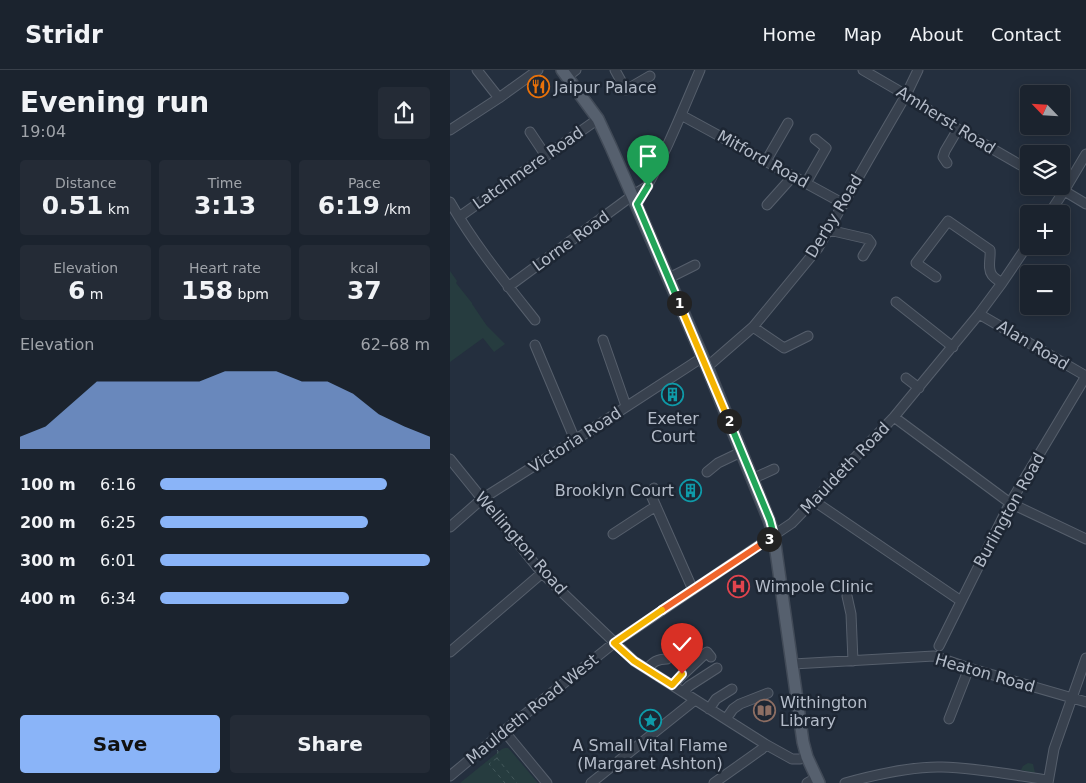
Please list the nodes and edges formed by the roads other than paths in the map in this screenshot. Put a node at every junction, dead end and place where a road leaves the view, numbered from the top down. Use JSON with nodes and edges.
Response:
{"nodes":[{"id":1,"x":477,"y":70,"type":"edge"},
{"id":2,"x":538,"y":70,"type":"edge"},
{"id":3,"x":615,"y":70,"type":"edge"},
{"id":4,"x":700,"y":70,"type":"edge"},
{"id":5,"x":863,"y":70,"type":"edge"},
{"id":6,"x":918,"y":70,"type":"edge"},
{"id":7,"x":568,"y":72,"type":"edge"},
{"id":8,"x":650,"y":76,"type":"dead end"},
{"id":9,"x":906,"y":96,"type":"junction"},
{"id":10,"x":499,"y":98,"type":"junction"},
{"id":11,"x":682,"y":115,"type":"junction"},
{"id":12,"x":598,"y":119,"type":"junction"},
{"id":13,"x":788,"y":123,"type":"dead end"},
{"id":14,"x":958,"y":129,"type":"junction"},
{"id":15,"x":450,"y":130,"type":"edge"},
{"id":16,"x":530,"y":132,"type":"dead end"},
{"id":17,"x":815,"y":140,"type":"dead end"},
{"id":18,"x":1086,"y":154,"type":"edge"},
{"id":19,"x":546,"y":156,"type":"junction"},
{"id":20,"x":766,"y":161,"type":"junction"},
{"id":21,"x":947,"y":163,"type":"dead end"},
{"id":22,"x":1020,"y":165,"type":"edge"},
{"id":23,"x":793,"y":176,"type":"junction"},
{"id":24,"x":1070,"y":176,"type":"edge"},
{"id":25,"x":806,"y":183,"type":"junction"},
{"id":26,"x":1070,"y":195,"type":"edge"},
{"id":27,"x":635,"y":200,"type":"junction"},
{"id":28,"x":450,"y":202,"type":"edge"},
{"id":29,"x":844,"y":204,"type":"junction"},
{"id":30,"x":1086,"y":204,"type":"edge"},
{"id":31,"x":767,"y":205,"type":"dead end"},
{"id":32,"x":459,"y":217,"type":"junction"},
{"id":33,"x":829,"y":230,"type":"junction"},
{"id":34,"x":1021,"y":255,"type":"edge"},
{"id":35,"x":863,"y":256,"type":"dead end"},
{"id":36,"x":695,"y":265,"type":"dead end"},
{"id":37,"x":936,"y":277,"type":"dead end"},
{"id":38,"x":669,"y":278,"type":"junction"},
{"id":39,"x":1002,"y":283,"type":"junction"},
{"id":40,"x":508,"y":287,"type":"junction"},
{"id":41,"x":896,"y":302,"type":"dead end"},
{"id":42,"x":979,"y":314,"type":"junction"},
{"id":43,"x":535,"y":320,"type":"dead end"},
{"id":44,"x":753,"y":327,"type":"junction"},
{"id":45,"x":808,"y":336,"type":"dead end"},
{"id":46,"x":603,"y":340,"type":"dead end"},
{"id":47,"x":535,"y":345,"type":"dead end"},
{"id":48,"x":953,"y":346,"type":"junction"},
{"id":49,"x":705,"y":362,"type":"junction"},
{"id":50,"x":1086,"y":376,"type":"edge"},
{"id":51,"x":906,"y":378,"type":"dead end"},
{"id":52,"x":919,"y":388,"type":"junction"},
{"id":53,"x":626,"y":406,"type":"junction"},
{"id":54,"x":894,"y":418,"type":"junction"},
{"id":55,"x":575,"y":440,"type":"junction"},
{"id":56,"x":741,"y":452,"type":"junction"},
{"id":57,"x":450,"y":459,"type":"edge"},
{"id":58,"x":774,"y":469,"type":"dead end"},
{"id":59,"x":707,"y":472,"type":"dead end"},
{"id":60,"x":752,"y":479,"type":"junction"},
{"id":61,"x":652,"y":492,"type":"dead end"},
{"id":62,"x":482,"y":499,"type":"junction"},
{"id":63,"x":814,"y":501,"type":"junction"},
{"id":64,"x":1010,"y":503,"type":"junction"},
{"id":65,"x":656,"y":506,"type":"junction"},
{"id":66,"x":450,"y":527,"type":"edge"},
{"id":67,"x":613,"y":534,"type":"dead end"},
{"id":68,"x":774,"y":535,"type":"junction"},
{"id":69,"x":1086,"y":539,"type":"edge"},
{"id":70,"x":542,"y":573,"type":"junction"},
{"id":71,"x":693,"y":590,"type":"junction"},
{"id":72,"x":847,"y":596,"type":"dead end"},
{"id":73,"x":961,"y":601,"type":"junction"},
{"id":74,"x":614,"y":643,"type":"junction"},
{"id":75,"x":939,"y":646,"type":"dead end"},
{"id":76,"x":450,"y":652,"type":"edge"},
{"id":77,"x":711,"y":657,"type":"dead end"},
{"id":78,"x":1086,"y":658,"type":"edge"},
{"id":79,"x":667,"y":659,"type":"dead end"},
{"id":80,"x":853,"y":660,"type":"junction"},
{"id":81,"x":793,"y":664,"type":"junction"},
{"id":82,"x":717,"y":668,"type":"dead end"},
{"id":83,"x":969,"y":668,"type":"junction"},
{"id":84,"x":647,"y":669,"type":"junction"},
{"id":85,"x":672,"y":685,"type":"junction"},
{"id":86,"x":732,"y":689,"type":"dead end"},
{"id":87,"x":683,"y":692,"type":"junction"},
{"id":88,"x":768,"y":693,"type":"dead end"},
{"id":89,"x":1072,"y":697,"type":"junction"},
{"id":90,"x":695,"y":700,"type":"junction"},
{"id":91,"x":1086,"y":702,"type":"edge"},
{"id":92,"x":709,"y":709,"type":"junction"},
{"id":93,"x":949,"y":719,"type":"dead end"},
{"id":94,"x":726,"y":720,"type":"junction"},
{"id":95,"x":504,"y":731,"type":"junction"},
{"id":96,"x":765,"y":744,"type":"junction"},
{"id":97,"x":800,"y":759,"type":"dead end"},
{"id":98,"x":450,"y":776,"type":"edge"},
{"id":99,"x":814,"y":781,"type":"edge"},
{"id":100,"x":1048,"y":781,"type":"edge"},
{"id":101,"x":547,"y":783,"type":"edge"},
{"id":102,"x":591,"y":783,"type":"edge"},
{"id":103,"x":714,"y":783,"type":"edge"},
{"id":104,"x":845,"y":783,"type":"edge"}],
"edges":[{"from":1,"to":10,"type":"street"},
{"from":2,"to":10,"type":"street"},
{"from":3,"to":8,"type":"street"},
{"from":4,"to":11,"type":"street"},
{"from":5,"to":9,"type":"street","name":"Amherst Road"},
{"from":6,"to":9,"type":"street","name":"Derby Road"},
{"from":7,"to":12,"type":"main road"},
{"from":9,"to":14,"type":"street","name":"Amherst Road"},
{"from":9,"to":29,"type":"street","name":"Derby Road"},
{"from":10,"to":15,"type":"street"},
{"from":11,"to":20,"type":"street","name":"Mitford Road"},
{"from":11,"to":27,"type":"street"},
{"from":12,"to":19,"type":"street","name":"Latchmere Road"},
{"from":12,"to":27,"type":"main road"},
{"from":13,"to":20,"type":"street"},
{"from":14,"to":21,"type":"street"},
{"from":14,"to":22,"type":"street","name":"Amherst Road"},
{"from":16,"to":19,"type":"street"},
{"from":17,"to":25,"type":"street"},
{"from":18,"to":24,"type":"street"},
{"from":19,"to":32,"type":"street","name":"Latchmere Road"},
{"from":20,"to":23,"type":"street","name":"Mitford Road"},
{"from":23,"to":25,"type":"street","name":"Mitford Road"},
{"from":23,"to":31,"type":"street"},
{"from":25,"to":29,"type":"street","name":"Mitford Road"},
{"from":26,"to":30,"type":"street"},
{"from":27,"to":38,"type":"main road"},
{"from":27,"to":40,"type":"street","name":"Lorne Road"},
{"from":28,"to":32,"type":"street"},
{"from":29,"to":33,"type":"street","name":"Derby Road"},
{"from":32,"to":40,"type":"street"},
{"from":33,"to":35,"type":"street"},
{"from":33,"to":44,"type":"street","name":"Derby Road"},
{"from":34,"to":39,"type":"street","name":"Mauldeth Road"},
{"from":36,"to":38,"type":"street"},
{"from":37,"to":39,"type":"street"},
{"from":38,"to":49,"type":"main road"},
{"from":39,"to":42,"type":"street","name":"Mauldeth Road"},
{"from":40,"to":43,"type":"street"},
{"from":41,"to":48,"type":"street"},
{"from":42,"to":48,"type":"street","name":"Mauldeth Road"},
{"from":42,"to":50,"type":"street","name":"Alan Road"},
{"from":44,"to":45,"type":"street"},
{"from":44,"to":49,"type":"street","name":"Derby Road"},
{"from":46,"to":53,"type":"street"},
{"from":47,"to":55,"type":"street"},
{"from":48,"to":52,"type":"street","name":"Mauldeth Road"},
{"from":49,"to":53,"type":"street","name":"Victoria Road"},
{"from":49,"to":56,"type":"main road"},
{"from":50,"to":64,"type":"street","name":"Burlington Road"},
{"from":51,"to":52,"type":"street"},
{"from":52,"to":54,"type":"street","name":"Mauldeth Road"},
{"from":53,"to":55,"type":"street","name":"Victoria Road"},
{"from":54,"to":63,"type":"street","name":"Mauldeth Road"},
{"from":54,"to":64,"type":"street"},
{"from":55,"to":62,"type":"street","name":"Victoria Road"},
{"from":56,"to":59,"type":"street"},
{"from":56,"to":60,"type":"main road"},
{"from":57,"to":62,"type":"street","name":"Wellington Road"},
{"from":58,"to":60,"type":"street"},
{"from":60,"to":68,"type":"main road"},
{"from":61,"to":65,"type":"street"},
{"from":62,"to":66,"type":"street","name":"Victoria Road"},
{"from":62,"to":70,"type":"street","name":"Wellington Road"},
{"from":63,"to":68,"type":"street","name":"Mauldeth Road"},
{"from":63,"to":73,"type":"street"},
{"from":64,"to":69,"type":"street"},
{"from":64,"to":73,"type":"street","name":"Burlington Road"},
{"from":65,"to":67,"type":"street"},
{"from":65,"to":71,"type":"street"},
{"from":68,"to":71,"type":"street","name":"Mauldeth Road"},
{"from":68,"to":81,"type":"main road"},
{"from":70,"to":74,"type":"street","name":"Wellington Road"},
{"from":70,"to":76,"type":"street"},
{"from":71,"to":74,"type":"street","name":"Mauldeth Road"},
{"from":72,"to":80,"type":"street"},
{"from":73,"to":75,"type":"street","name":"Burlington Road"},
{"from":74,"to":84,"type":"street","name":"Wellington Road"},
{"from":74,"to":95,"type":"street","name":"Mauldeth Road West"},
{"from":77,"to":85,"type":"street"},
{"from":78,"to":89,"type":"street"},
{"from":79,"to":84,"type":"street"},
{"from":80,"to":81,"type":"street","name":"Heaton Road"},
{"from":80,"to":83,"type":"street","name":"Heaton Road"},
{"from":81,"to":99,"type":"main road"},
{"from":82,"to":87,"type":"street"},
{"from":83,"to":89,"type":"street","name":"Heaton Road"},
{"from":83,"to":93,"type":"street"},
{"from":84,"to":85,"type":"street","name":"Wellington Road"},
{"from":85,"to":87,"type":"street","name":"Wellington Road"},
{"from":86,"to":92,"type":"street"},
{"from":87,"to":90,"type":"street","name":"Wellington Road"},
{"from":88,"to":94,"type":"street"},
{"from":89,"to":91,"type":"street","name":"Heaton Road"},
{"from":89,"to":100,"type":"street"},
{"from":90,"to":92,"type":"street","name":"Wellington Road"},
{"from":90,"to":102,"type":"street"},
{"from":92,"to":94,"type":"street","name":"Wellington Road"},
{"from":94,"to":96,"type":"street","name":"Wellington Road"},
{"from":95,"to":98,"type":"street","name":"Mauldeth Road West"},
{"from":95,"to":101,"type":"street"},
{"from":96,"to":97,"type":"street","name":"Wellington Road"},
{"from":96,"to":103,"type":"street"},
{"from":100,"to":104,"type":"street"}]}
